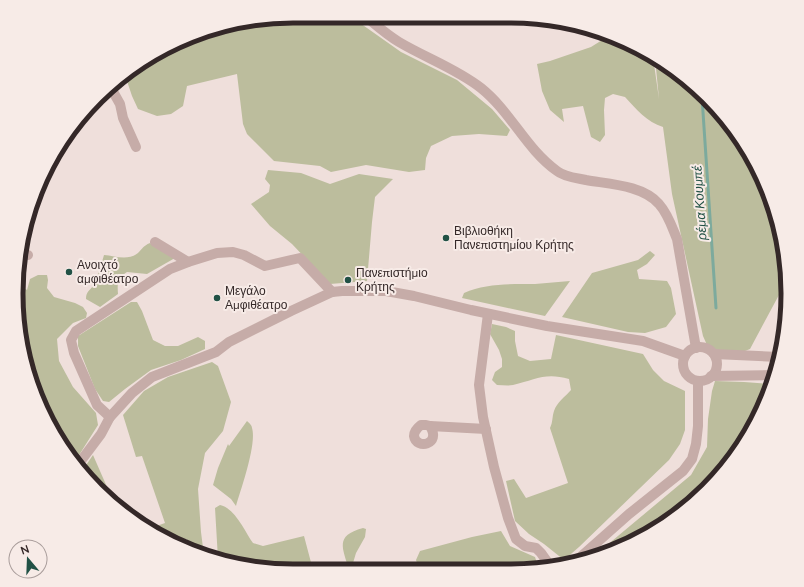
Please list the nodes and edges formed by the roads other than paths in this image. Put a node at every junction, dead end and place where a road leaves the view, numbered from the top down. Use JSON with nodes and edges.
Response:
{"nodes":[{"id":1,"x":375,"y":23,"type":"edge"},
{"id":2,"x":113,"y":92,"type":"edge"},
{"id":3,"x":136,"y":147,"type":"dead end"},
{"id":4,"x":154,"y":242,"type":"dead end"},
{"id":5,"x":188,"y":262,"type":"junction"},
{"id":6,"x":332,"y":292,"type":"junction"},
{"id":7,"x":488,"y":314,"type":"junction"},
{"id":8,"x":696,"y":348,"type":"junction"},
{"id":9,"x":714,"y":354,"type":"junction"},
{"id":10,"x":685,"y":356,"type":"junction"},
{"id":11,"x":774,"y":357,"type":"edge"},
{"id":12,"x":769,"y":375,"type":"edge"},
{"id":13,"x":712,"y":376,"type":"junction"},
{"id":14,"x":698,"y":381,"type":"junction"},
{"id":15,"x":110,"y":417,"type":"junction"},
{"id":16,"x":430,"y":426,"type":"dead end"},
{"id":17,"x":486,"y":429,"type":"junction"},
{"id":18,"x":81,"y":461,"type":"edge"},
{"id":19,"x":584,"y":554,"type":"edge"},
{"id":20,"x":547,"y":562,"type":"edge"}],
"edges":[{"from":1,"to":8,"type":"street"},
{"from":2,"to":3,"type":"street"},
{"from":4,"to":5,"type":"street"},
{"from":5,"to":6,"type":"street"},
{"from":5,"to":15,"type":"street"},
{"from":6,"to":7,"type":"street"},
{"from":6,"to":15,"type":"street"},
{"from":7,"to":10,"type":"street"},
{"from":7,"to":17,"type":"street"},
{"from":8,"to":9,"type":"street"},
{"from":8,"to":10,"type":"street"},
{"from":9,"to":11,"type":"street"},
{"from":9,"to":13,"type":"street"},
{"from":10,"to":14,"type":"street"},
{"from":12,"to":13,"type":"street"},
{"from":13,"to":14,"type":"street"},
{"from":14,"to":19,"type":"street"},
{"from":15,"to":18,"type":"street"},
{"from":16,"to":17,"type":"street"},
{"from":17,"to":20,"type":"street"}]}
